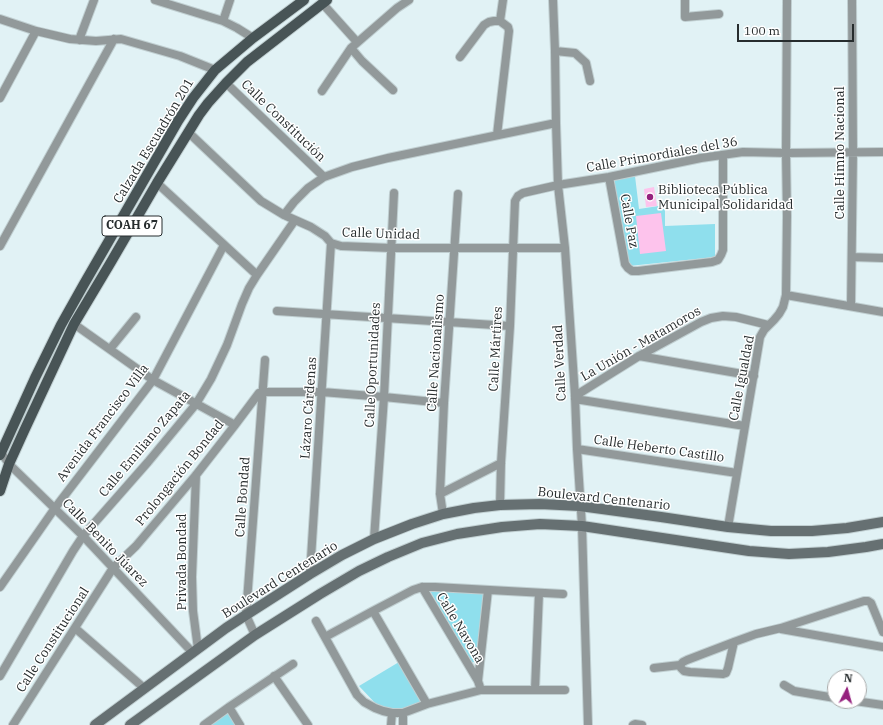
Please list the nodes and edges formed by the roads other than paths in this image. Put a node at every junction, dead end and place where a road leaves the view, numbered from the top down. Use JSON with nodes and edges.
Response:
{"nodes":[{"id":1,"x":94,"y":0,"type":"edge"},
{"id":2,"x":155,"y":0,"type":"edge"},
{"id":3,"x":230,"y":0,"type":"edge"},
{"id":4,"x":304,"y":0,"type":"edge"},
{"id":5,"x":408,"y":0,"type":"edge"},
{"id":6,"x":503,"y":0,"type":"edge"},
{"id":7,"x":553,"y":0,"type":"edge"},
{"id":8,"x":684,"y":0,"type":"edge"},
{"id":9,"x":787,"y":0,"type":"edge"},
{"id":10,"x":852,"y":0,"type":"edge"},
{"id":11,"x":324,"y":2,"type":"edge"},
{"id":12,"x":719,"y":14,"type":"dead end"},
{"id":13,"x":0,"y":19,"type":"edge"},
{"id":14,"x":223,"y":21,"type":"junction"},
{"id":15,"x":500,"y":21,"type":"junction"},
{"id":16,"x":36,"y":30,"type":"junction"},
{"id":17,"x":253,"y":38,"type":"junction"},
{"id":18,"x":114,"y":39,"type":"junction"},
{"id":19,"x":79,"y":40,"type":"junction"},
{"id":20,"x":354,"y":45,"type":"junction"},
{"id":21,"x":555,"y":52,"type":"junction"},
{"id":22,"x":460,"y":57,"type":"dead end"},
{"id":23,"x":215,"y":70,"type":"junction"},
{"id":24,"x":590,"y":81,"type":"dead end"},
{"id":25,"x":226,"y":83,"type":"junction"},
{"id":26,"x":393,"y":90,"type":"dead end"},
{"id":27,"x":322,"y":91,"type":"dead end"},
{"id":28,"x":0,"y":98,"type":"edge"},
{"id":29,"x":556,"y":123,"type":"junction"},
{"id":30,"x":188,"y":132,"type":"junction"},
{"id":31,"x":497,"y":135,"type":"junction"},
{"id":32,"x":852,"y":152,"type":"junction"},
{"id":33,"x":883,"y":152,"type":"edge"},
{"id":34,"x":786,"y":153,"type":"junction"},
{"id":35,"x":723,"y":155,"type":"junction"},
{"id":36,"x":324,"y":177,"type":"junction"},
{"id":37,"x":609,"y":177,"type":"junction"},
{"id":38,"x":157,"y":183,"type":"junction"},
{"id":39,"x":558,"y":185,"type":"junction"},
{"id":40,"x":394,"y":193,"type":"dead end"},
{"id":41,"x":458,"y":194,"type":"dead end"},
{"id":42,"x":518,"y":196,"type":"joint"},
{"id":43,"x":284,"y":215,"type":"junction"},
{"id":44,"x":295,"y":220,"type":"junction"},
{"id":45,"x":331,"y":243,"type":"junction"},
{"id":46,"x":224,"y":245,"type":"junction"},
{"id":47,"x":0,"y":246,"type":"edge"},
{"id":48,"x":391,"y":248,"type":"junction"},
{"id":49,"x":455,"y":248,"type":"junction"},
{"id":50,"x":514,"y":248,"type":"junction"},
{"id":51,"x":565,"y":248,"type":"junction"},
{"id":52,"x":852,"y":257,"type":"junction"},
{"id":53,"x":883,"y":258,"type":"edge"},
{"id":54,"x":257,"y":275,"type":"junction"},
{"id":55,"x":786,"y":295,"type":"junction"},
{"id":56,"x":851,"y":306,"type":"junction"},
{"id":57,"x":277,"y":311,"type":"dead end"},
{"id":58,"x":883,"y":312,"type":"edge"},
{"id":59,"x":327,"y":314,"type":"junction"},
{"id":60,"x":136,"y":317,"type":"dead end"},
{"id":61,"x":388,"y":318,"type":"junction"},
{"id":62,"x":450,"y":322,"type":"junction"},
{"id":63,"x":74,"y":324,"type":"junction"},
{"id":64,"x":768,"y":325,"type":"junction"},
{"id":65,"x":510,"y":326,"type":"junction"},
{"id":66,"x":110,"y":349,"type":"junction"},
{"id":67,"x":639,"y":356,"type":"junction"},
{"id":68,"x":265,"y":360,"type":"dead end"},
{"id":69,"x":754,"y":376,"type":"junction"},
{"id":70,"x":153,"y":380,"type":"junction"},
{"id":71,"x":263,"y":392,"type":"junction"},
{"id":72,"x":322,"y":392,"type":"junction"},
{"id":73,"x":384,"y":397,"type":"junction"},
{"id":74,"x":575,"y":398,"type":"junction"},
{"id":75,"x":444,"y":403,"type":"junction"},
{"id":76,"x":196,"y":404,"type":"junction"},
{"id":77,"x":235,"y":425,"type":"junction"},
{"id":78,"x":745,"y":426,"type":"junction"},
{"id":79,"x":577,"y":449,"type":"junction"},
{"id":80,"x":0,"y":453,"type":"edge"},
{"id":81,"x":501,"y":463,"type":"junction"},
{"id":82,"x":10,"y":464,"type":"junction"},
{"id":83,"x":737,"y":473,"type":"junction"},
{"id":84,"x":196,"y":475,"type":"junction"},
{"id":85,"x":0,"y":491,"type":"edge"},
{"id":86,"x":440,"y":494,"type":"junction"},
{"id":87,"x":500,"y":504,"type":"junction"},
{"id":88,"x":580,"y":506,"type":"junction"},
{"id":89,"x":55,"y":508,"type":"junction"},
{"id":90,"x":443,"y":514,"type":"junction"},
{"id":91,"x":883,"y":522,"type":"edge"},
{"id":92,"x":582,"y":526,"type":"junction"},
{"id":93,"x":728,"y":527,"type":"junction"},
{"id":94,"x":83,"y":536,"type":"junction"},
{"id":95,"x":374,"y":539,"type":"junction"},
{"id":96,"x":883,"y":544,"type":"edge"},
{"id":97,"x":113,"y":568,"type":"junction"},
{"id":98,"x":310,"y":574,"type":"junction"},
{"id":99,"x":0,"y":587,"type":"edge"},
{"id":100,"x":422,"y":587,"type":"junction"},
{"id":101,"x":488,"y":590,"type":"junction"},
{"id":102,"x":539,"y":593,"type":"junction"},
{"id":103,"x":563,"y":594,"type":"dead end"},
{"id":104,"x":373,"y":611,"type":"junction"},
{"id":105,"x":246,"y":615,"type":"junction"},
{"id":106,"x":316,"y":621,"type":"dead end"},
{"id":107,"x":75,"y":628,"type":"junction"},
{"id":108,"x":781,"y":628,"type":"junction"},
{"id":109,"x":883,"y":632,"type":"edge"},
{"id":110,"x":255,"y":635,"type":"junction"},
{"id":111,"x":325,"y":637,"type":"junction"},
{"id":112,"x":734,"y":642,"type":"junction"},
{"id":113,"x":883,"y":647,"type":"edge"},
{"id":114,"x":196,"y":651,"type":"junction"},
{"id":115,"x":292,"y":664,"type":"dead end"},
{"id":116,"x":680,"y":665,"type":"junction"},
{"id":117,"x":654,"y":668,"type":"dead end"},
{"id":118,"x":0,"y":676,"type":"edge"},
{"id":119,"x":274,"y":676,"type":"junction"},
{"id":120,"x":478,"y":681,"type":"junction"},
{"id":121,"x":784,"y":685,"type":"dead end"},
{"id":122,"x":144,"y":688,"type":"junction"},
{"id":123,"x":481,"y":690,"type":"junction"},
{"id":124,"x":535,"y":690,"type":"junction"},
{"id":125,"x":565,"y":690,"type":"dead end"},
{"id":126,"x":827,"y":697,"type":"edge"},
{"id":127,"x":867,"y":703,"type":"edge"},
{"id":128,"x":427,"y":704,"type":"junction"},
{"id":129,"x":229,"y":706,"type":"junction"},
{"id":130,"x":883,"y":706,"type":"edge"},
{"id":131,"x":392,"y":713,"type":"junction"},
{"id":132,"x":403,"y":713,"type":"junction"},
{"id":133,"x":13,"y":725,"type":"edge"},
{"id":134,"x":95,"y":725,"type":"edge"},
{"id":135,"x":130,"y":725,"type":"edge"},
{"id":136,"x":204,"y":725,"type":"edge"},
{"id":137,"x":240,"y":725,"type":"edge"},
{"id":138,"x":308,"y":725,"type":"edge"},
{"id":139,"x":391,"y":725,"type":"edge"},
{"id":140,"x":403,"y":725,"type":"edge"},
{"id":141,"x":588,"y":725,"type":"edge"},
{"id":142,"x":633,"y":725,"type":"edge"},
{"id":143,"x":642,"y":725,"type":"edge"}],
"edges":[{"from":1,"to":19,"type":"street"},
{"from":2,"to":14,"type":"street"},
{"from":3,"to":14,"type":"street"},
{"from":4,"to":17,"type":"main road","name":"Calzada Escuadrón 201","number":"COAH 67"},
{"from":5,"to":20,"type":"street"},
{"from":6,"to":15,"type":"street"},
{"from":7,"to":21,"type":"street","name":"Calle Verdad"},
{"from":8,"to":12,"type":"street"},
{"from":9,"to":34,"type":"street","name":"Calle Igualdad"},
{"from":10,"to":32,"type":"street","name":"Calle Himno Nacional"},
{"from":11,"to":20,"type":"street"},
{"from":11,"to":25,"type":"main road","name":"Calzada Escuadrón 201","number":"COAH 67"},
{"from":13,"to":16,"type":"street"},
{"from":14,"to":17,"type":"street"},
{"from":15,"to":22,"type":"street"},
{"from":15,"to":31,"type":"street"},
{"from":16,"to":19,"type":"street"},
{"from":16,"to":28,"type":"street"},
{"from":17,"to":23,"type":"main road","name":"Calzada Escuadrón 201","number":"COAH 67"},
{"from":18,"to":19,"type":"street"},
{"from":18,"to":23,"type":"street"},
{"from":18,"to":47,"type":"street"},
{"from":20,"to":26,"type":"street"},
{"from":20,"to":27,"type":"street"},
{"from":21,"to":24,"type":"street"},
{"from":21,"to":29,"type":"street","name":"Calle Verdad"},
{"from":23,"to":80,"type":"main road","name":"Calzada Escuadrón 201","number":"COAH 67"},
{"from":25,"to":30,"type":"main road","name":"Calzada Escuadrón 201","number":"COAH 67"},
{"from":25,"to":36,"type":"street","name":"Calle Constitución"},
{"from":29,"to":31,"type":"street"},
{"from":29,"to":39,"type":"street","name":"Calle Verdad"},
{"from":30,"to":38,"type":"main road","name":"Calzada Escuadrón 201","number":"COAH 67"},
{"from":30,"to":43,"type":"street","name":"Calle Unidad"},
{"from":31,"to":36,"type":"street"},
{"from":32,"to":33,"type":"street","name":"Calle Primordiales del 36"},
{"from":32,"to":34,"type":"street","name":"Calle Primordiales del 36"},
{"from":32,"to":52,"type":"street","name":"Calle Himno Nacional"},
{"from":34,"to":35,"type":"street","name":"Calle Primordiales del 36"},
{"from":34,"to":55,"type":"street","name":"Calle Igualdad"},
{"from":35,"to":37,"type":"street","name":"Calle Primordiales del 36"},
{"from":35,"to":37,"type":"street","name":"Calle Paz"},
{"from":36,"to":43,"type":"street"},
{"from":37,"to":39,"type":"street","name":"Calle Primordiales del 36"},
{"from":38,"to":46,"type":"street"},
{"from":38,"to":63,"type":"main road","name":"Calzada Escuadrón 201","number":"COAH 67"},
{"from":39,"to":42,"type":"street","name":"Calle Primordiales del 36"},
{"from":39,"to":51,"type":"street","name":"Calle Verdad"},
{"from":40,"to":48,"type":"street","name":"Calle Oportunidades"},
{"from":41,"to":49,"type":"street","name":"Calle Nacionalismo"},
{"from":42,"to":50,"type":"street","name":"Calle Mártires"},
{"from":43,"to":44,"type":"street","name":"Calle Unidad"},
{"from":44,"to":45,"type":"street","name":"Calle Unidad"},
{"from":44,"to":54,"type":"street","name":"Calle Emiliano Zapata"},
{"from":45,"to":48,"type":"street","name":"Calle Unidad"},
{"from":45,"to":59,"type":"street","name":"Lázaro Cárdenas"},
{"from":46,"to":54,"type":"street"},
{"from":46,"to":70,"type":"street","name":"Avenida Francisco Villa"},
{"from":48,"to":49,"type":"street","name":"Calle Unidad"},
{"from":48,"to":61,"type":"street","name":"Calle Oportunidades"},
{"from":49,"to":50,"type":"street","name":"Calle Unidad"},
{"from":49,"to":62,"type":"street","name":"Calle Nacionalismo"},
{"from":50,"to":51,"type":"street","name":"Calle Unidad"},
{"from":50,"to":65,"type":"street","name":"Calle Mártires"},
{"from":51,"to":74,"type":"street","name":"Calle Verdad"},
{"from":52,"to":53,"type":"street"},
{"from":52,"to":56,"type":"street","name":"Calle Himno Nacional"},
{"from":54,"to":76,"type":"street","name":"Calle Emiliano Zapata"},
{"from":55,"to":56,"type":"street"},
{"from":55,"to":64,"type":"street","name":"Calle Igualdad"},
{"from":56,"to":58,"type":"street"},
{"from":57,"to":59,"type":"street"},
{"from":59,"to":61,"type":"street"},
{"from":59,"to":72,"type":"street","name":"Lázaro Cárdenas"},
{"from":60,"to":66,"type":"street"},
{"from":61,"to":62,"type":"street"},
{"from":61,"to":73,"type":"street","name":"Calle Oportunidades"},
{"from":62,"to":65,"type":"street"},
{"from":62,"to":75,"type":"street","name":"Calle Nacionalismo"},
{"from":63,"to":66,"type":"street"},
{"from":63,"to":82,"type":"main road","name":"Calzada Escuadrón 201","number":"COAH 67"},
{"from":64,"to":67,"type":"street","name":"La Unión - Matamoros"},
{"from":64,"to":69,"type":"street","name":"Calle Igualdad"},
{"from":65,"to":81,"type":"street","name":"Calle Mártires"},
{"from":66,"to":70,"type":"street"},
{"from":67,"to":69,"type":"street"},
{"from":67,"to":74,"type":"street","name":"La Unión - Matamoros"},
{"from":68,"to":71,"type":"street","name":"Calle Bondad"},
{"from":69,"to":78,"type":"street","name":"Calle Igualdad"},
{"from":70,"to":76,"type":"street"},
{"from":70,"to":89,"type":"street","name":"Avenida Francisco Villa"},
{"from":71,"to":72,"type":"street"},
{"from":71,"to":77,"type":"street","name":"Prolongación Bondad"},
{"from":71,"to":105,"type":"street","name":"Calle Bondad"},
{"from":72,"to":73,"type":"street"},
{"from":72,"to":98,"type":"street","name":"Lázaro Cárdenas"},
{"from":73,"to":75,"type":"street"},
{"from":73,"to":95,"type":"street","name":"Calle Oportunidades"},
{"from":74,"to":78,"type":"street"},
{"from":74,"to":79,"type":"street","name":"Calle Verdad"},
{"from":75,"to":86,"type":"street","name":"Calle Nacionalismo"},
{"from":76,"to":77,"type":"street"},
{"from":76,"to":94,"type":"street","name":"Calle Emiliano Zapata"},
{"from":77,"to":84,"type":"street","name":"Prolongación Bondad"},
{"from":78,"to":83,"type":"street","name":"Calle Igualdad"},
{"from":79,"to":83,"type":"street","name":"Calle Heberto Castillo"},
{"from":79,"to":88,"type":"street","name":"Calle Verdad"},
{"from":80,"to":82,"type":"street","name":"Calle Benito Júarez"},
{"from":81,"to":86,"type":"street"},
{"from":81,"to":87,"type":"street","name":"Calle Mártires"},
{"from":82,"to":85,"type":"main road","name":"Calzada Escuadrón 201","number":"COAH 67"},
{"from":82,"to":89,"type":"street","name":"Calle Benito Júarez"},
{"from":83,"to":93,"type":"street","name":"Calle Igualdad"},
{"from":84,"to":97,"type":"street","name":"Prolongación Bondad"},
{"from":84,"to":114,"type":"street","name":"Privada Bondad"},
{"from":86,"to":90,"type":"street","name":"Calle Nacionalismo"},
{"from":87,"to":88,"type":"main road","name":"Boulevard Centenario"},
{"from":87,"to":90,"type":"main road","name":"Boulevard Centenario"},
{"from":88,"to":92,"type":"street","name":"Calle Verdad"},
{"from":88,"to":93,"type":"main road","name":"Boulevard Centenario"},
{"from":89,"to":94,"type":"street","name":"Calle Benito Júarez"},
{"from":89,"to":99,"type":"street","name":"Avenida Francisco Villa"},
{"from":90,"to":95,"type":"main road","name":"Boulevard Centenario"},
{"from":91,"to":93,"type":"main road","name":"Boulevard Centenario"},
{"from":92,"to":96,"type":"main road"},
{"from":92,"to":110,"type":"main road"},
{"from":92,"to":141,"type":"street","name":"Calle Verdad"},
{"from":94,"to":97,"type":"street","name":"Calle Benito Júarez"},
{"from":94,"to":118,"type":"street","name":"Calle Emiliano Zapata"},
{"from":95,"to":98,"type":"main road","name":"Boulevard Centenario"},
{"from":97,"to":107,"type":"street","name":"Calle Constitucional"},
{"from":97,"to":114,"type":"street","name":"Calle Benito Júarez"},
{"from":98,"to":105,"type":"main road","name":"Boulevard Centenario"},
{"from":100,"to":101,"type":"street","name":"Calle Navona"},
{"from":100,"to":104,"type":"street","name":"Calle Navona"},
{"from":100,"to":120,"type":"street","name":"Calle Navona"},
{"from":101,"to":102,"type":"street","name":"Calle Navona"},
{"from":101,"to":120,"type":"street","name":"Calle Navona"},
{"from":102,"to":103,"type":"street","name":"Calle Navona"},
{"from":102,"to":124,"type":"street"},
{"from":104,"to":111,"type":"street","name":"Calle Navona"},
{"from":104,"to":128,"type":"street"},
{"from":105,"to":110,"type":"street","name":"Calle Bondad"},
{"from":105,"to":114,"type":"main road","name":"Boulevard Centenario"},
{"from":106,"to":111,"type":"street"},
{"from":107,"to":122,"type":"street"},
{"from":107,"to":133,"type":"street","name":"Calle Constitucional"},
{"from":108,"to":109,"type":"street"},
{"from":108,"to":112,"type":"street"},
{"from":108,"to":113,"type":"street"},
{"from":110,"to":135,"type":"main road"},
{"from":111,"to":131,"type":"street"},
{"from":112,"to":116,"type":"street"},
{"from":112,"to":116,"type":"street"},
{"from":114,"to":122,"type":"main road","name":"Boulevard Centenario"},
{"from":115,"to":119,"type":"street"},
{"from":116,"to":117,"type":"street"},
{"from":119,"to":129,"type":"street"},
{"from":119,"to":138,"type":"street"},
{"from":120,"to":123,"type":"street","name":"Calle Navona"},
{"from":121,"to":126,"type":"street"},
{"from":122,"to":134,"type":"main road","name":"Boulevard Centenario"},
{"from":123,"to":124,"type":"street"},
{"from":123,"to":128,"type":"street"},
{"from":124,"to":125,"type":"street"},
{"from":127,"to":130,"type":"street"},
{"from":128,"to":132,"type":"street"},
{"from":129,"to":136,"type":"street"},
{"from":129,"to":137,"type":"street"},
{"from":131,"to":132,"type":"street"},
{"from":131,"to":139,"type":"street"},
{"from":132,"to":140,"type":"street"},
{"from":142,"to":143,"type":"street"}]}
